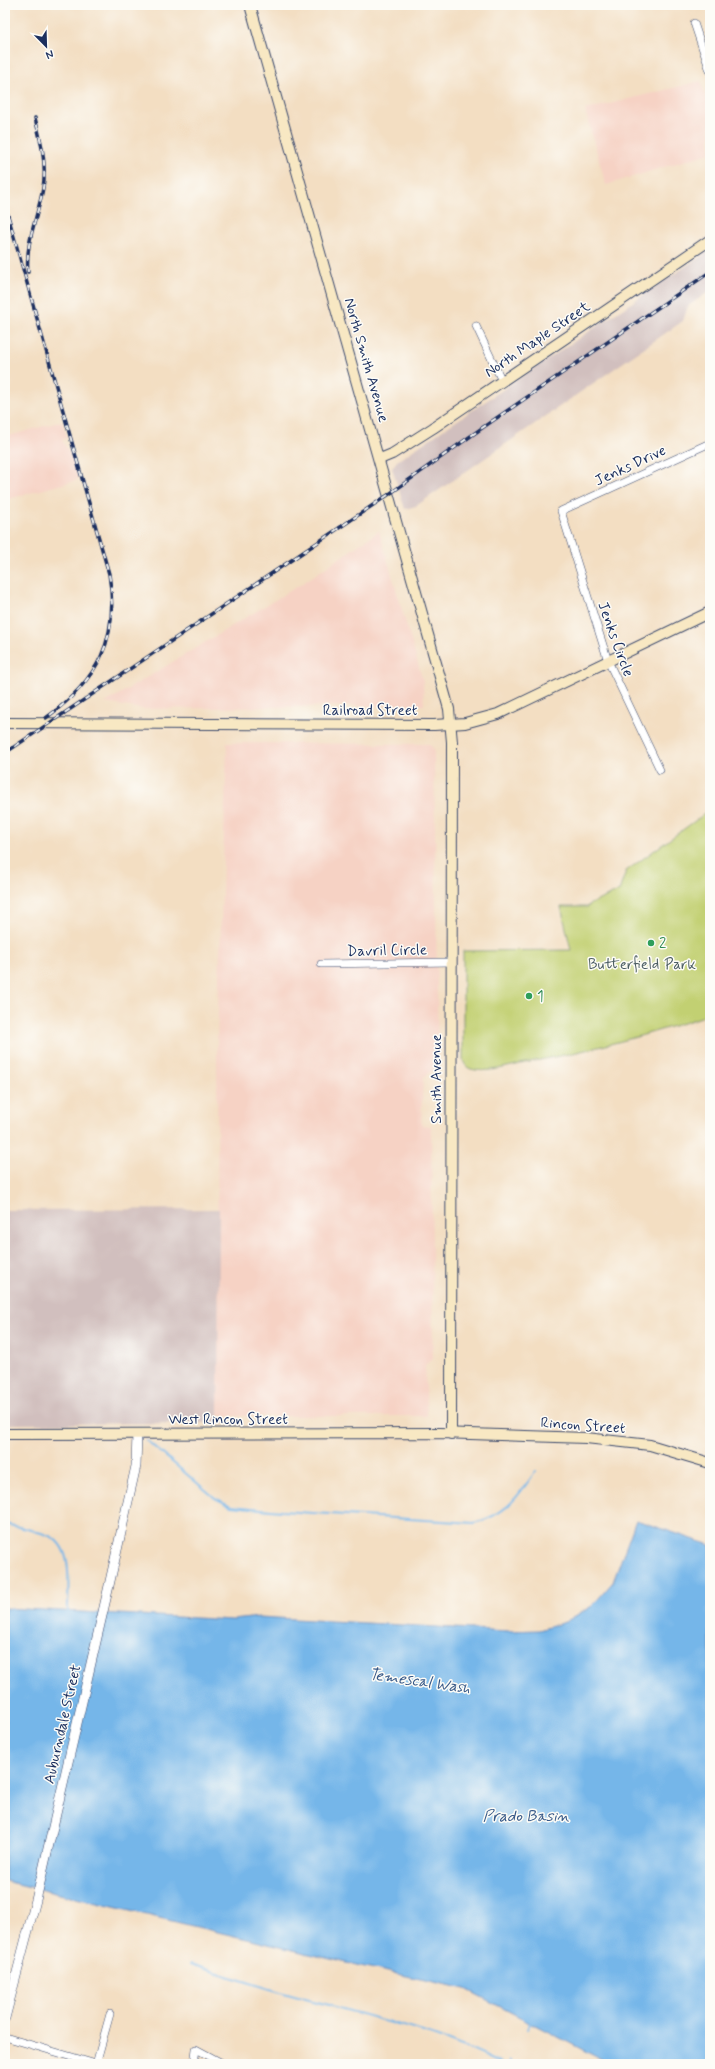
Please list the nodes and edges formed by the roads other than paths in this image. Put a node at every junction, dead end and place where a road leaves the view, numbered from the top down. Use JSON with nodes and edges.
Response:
{"nodes":[{"id":1,"x":250,"y":5,"type":"edge"},
{"id":2,"x":694,"y":23,"type":"dead end"},
{"id":3,"x":710,"y":71,"type":"edge"},
{"id":4,"x":710,"y":240,"type":"edge"},
{"id":5,"x":476,"y":326,"type":"dead end"},
{"id":6,"x":502,"y":381,"type":"junction"},
{"id":7,"x":710,"y":443,"type":"edge"},
{"id":8,"x":380,"y":459,"type":"junction"},
{"id":9,"x":561,"y":511,"type":"joint"},
{"id":10,"x":710,"y":612,"type":"edge"},
{"id":11,"x":608,"y":661,"type":"junction"},
{"id":12,"x":5,"y":724,"type":"edge"},
{"id":13,"x":451,"y":724,"type":"junction"},
{"id":14,"x":660,"y":770,"type":"dead end"},
{"id":15,"x":452,"y":962,"type":"junction"},
{"id":16,"x":321,"y":964,"type":"dead end"},
{"id":17,"x":5,"y":1434,"type":"edge"},
{"id":18,"x":137,"y":1434,"type":"junction"},
{"id":19,"x":451,"y":1434,"type":"junction"},
{"id":20,"x":710,"y":1463,"type":"edge"},
{"id":21,"x":110,"y":2014,"type":"dead end"},
{"id":22,"x":5,"y":2018,"type":"edge"},
{"id":23,"x":5,"y":2037,"type":"edge"},
{"id":24,"x":96,"y":2064,"type":"edge"},
{"id":25,"x":194,"y":2064,"type":"edge"},
{"id":26,"x":224,"y":2064,"type":"edge"}],
"edges":[{"from":1,"to":8,"type":"main road","name":"North Smith Avenue"},
{"from":2,"to":3,"type":"street"},
{"from":4,"to":6,"type":"main road","name":"North Maple Street"},
{"from":5,"to":6,"type":"street"},
{"from":6,"to":8,"type":"main road","name":"North Maple Street"},
{"from":7,"to":9,"type":"street","name":"Jenks Drive"},
{"from":8,"to":13,"type":"main road","name":"North Smith Avenue"},
{"from":9,"to":11,"type":"street","name":"Jenks Circle"},
{"from":10,"to":11,"type":"main road","name":"Railroad Street"},
{"from":11,"to":13,"type":"main road","name":"Railroad Street"},
{"from":11,"to":14,"type":"street","name":"Jenks Circle"},
{"from":12,"to":13,"type":"main road","name":"Railroad Street"},
{"from":13,"to":15,"type":"main road","name":"Smith Avenue"},
{"from":15,"to":16,"type":"street","name":"Davril Circle"},
{"from":15,"to":19,"type":"main road","name":"Smith Avenue"},
{"from":17,"to":18,"type":"main road","name":"West Rincon Street"},
{"from":18,"to":19,"type":"main road","name":"West Rincon Street"},
{"from":18,"to":22,"type":"street","name":"Auburndale Street"},
{"from":19,"to":20,"type":"main road","name":"Rincon Street"},
{"from":21,"to":24,"type":"street"},
{"from":23,"to":24,"type":"street"},
{"from":25,"to":26,"type":"street"}]}
